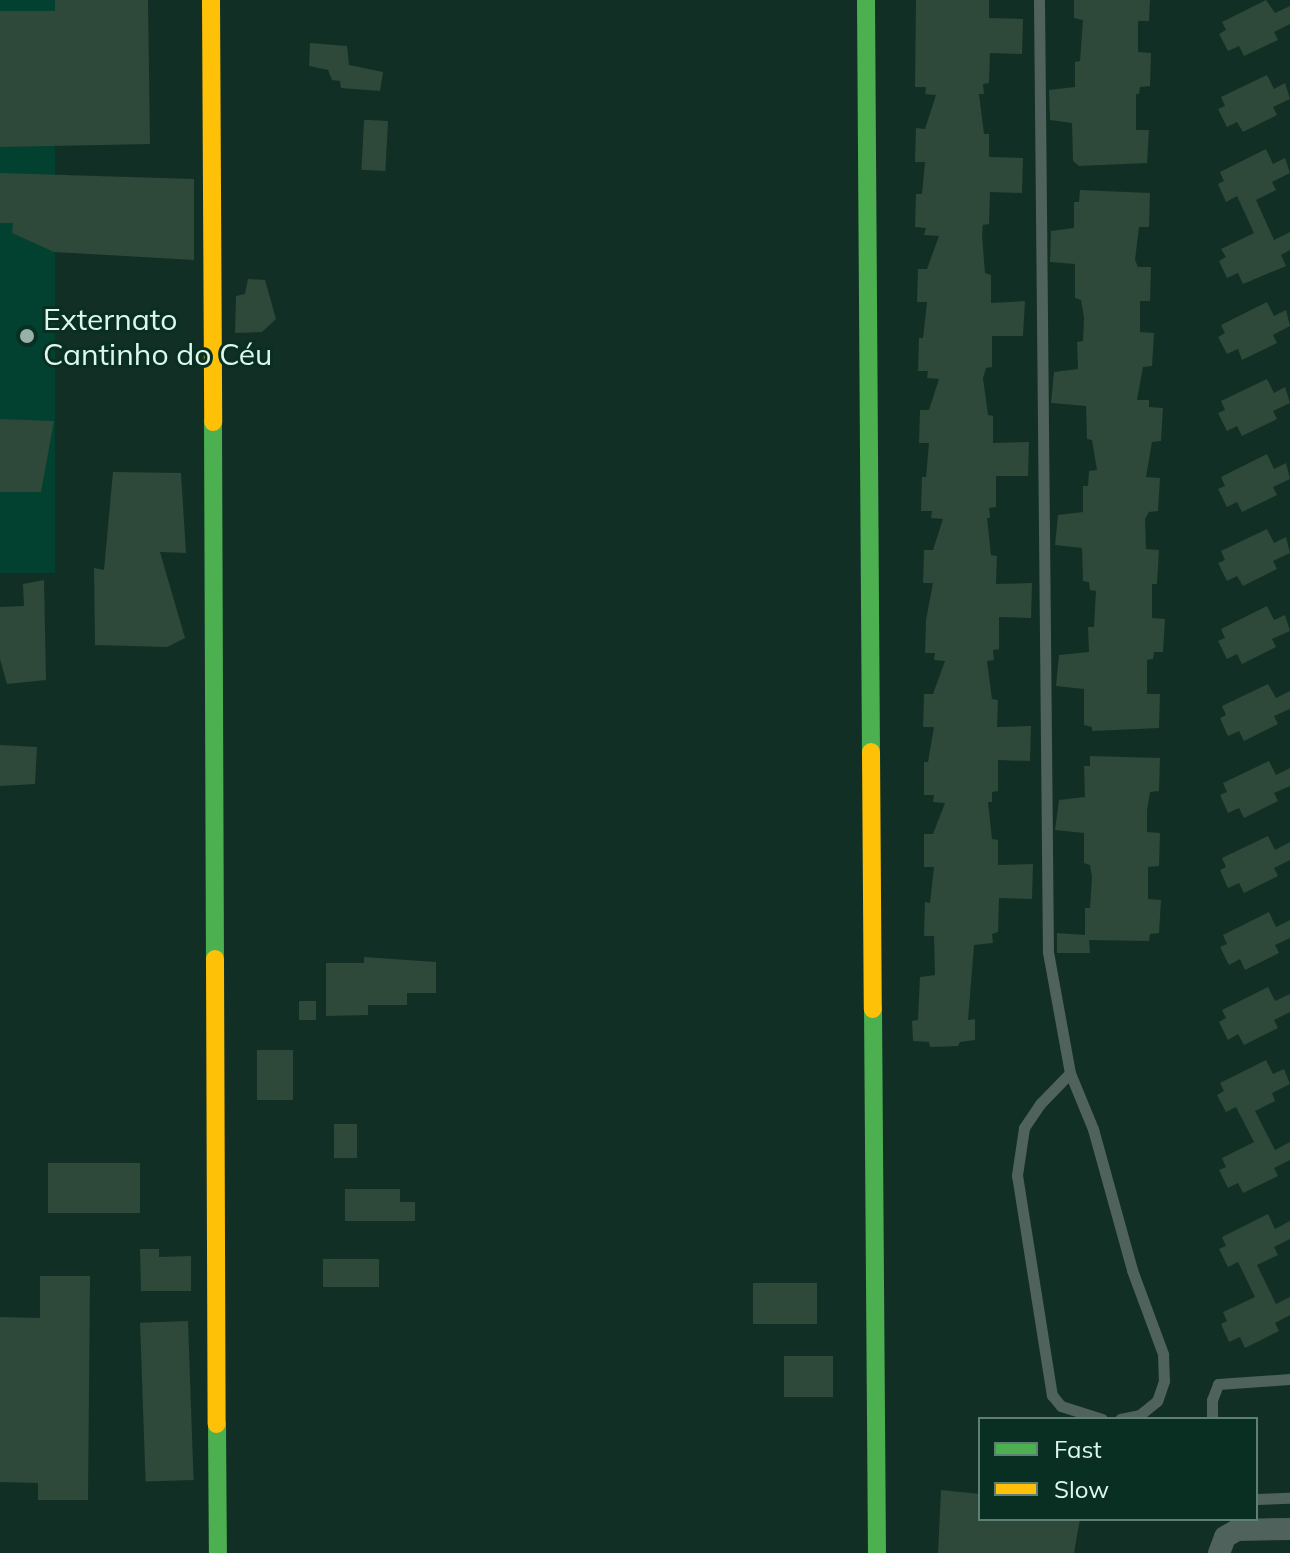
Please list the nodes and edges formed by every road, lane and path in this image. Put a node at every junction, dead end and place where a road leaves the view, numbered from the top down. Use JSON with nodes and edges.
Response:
{"nodes":[{"id":1,"x":211,"y":0,"type":"edge"},
{"id":2,"x":866,"y":0,"type":"edge"},
{"id":3,"x":1039,"y":0,"type":"edge"},
{"id":4,"x":1070,"y":1073,"type":"junction"},
{"id":5,"x":1290,"y":1379,"type":"edge"},
{"id":6,"x":1096,"y":1417,"type":"edge"},
{"id":7,"x":1130,"y":1417,"type":"edge"},
{"id":8,"x":1212,"y":1417,"type":"edge"},
{"id":9,"x":1290,"y":1498,"type":"edge"},
{"id":10,"x":1258,"y":1499,"type":"edge"},
{"id":11,"x":1290,"y":1529,"type":"edge"},
{"id":12,"x":218,"y":1553,"type":"edge"},
{"id":13,"x":877,"y":1553,"type":"edge"},
{"id":14,"x":1219,"y":1553,"type":"edge"}],
"edges":[{"from":1,"to":12,"type":"street"},
{"from":2,"to":13,"type":"street"},
{"from":3,"to":4,"type":"lane"},
{"from":4,"to":6,"type":"lane"},
{"from":4,"to":7,"type":"lane"},
{"from":5,"to":8,"type":"lane"},
{"from":9,"to":10,"type":"lane"},
{"from":11,"to":14,"type":"street"}]}
